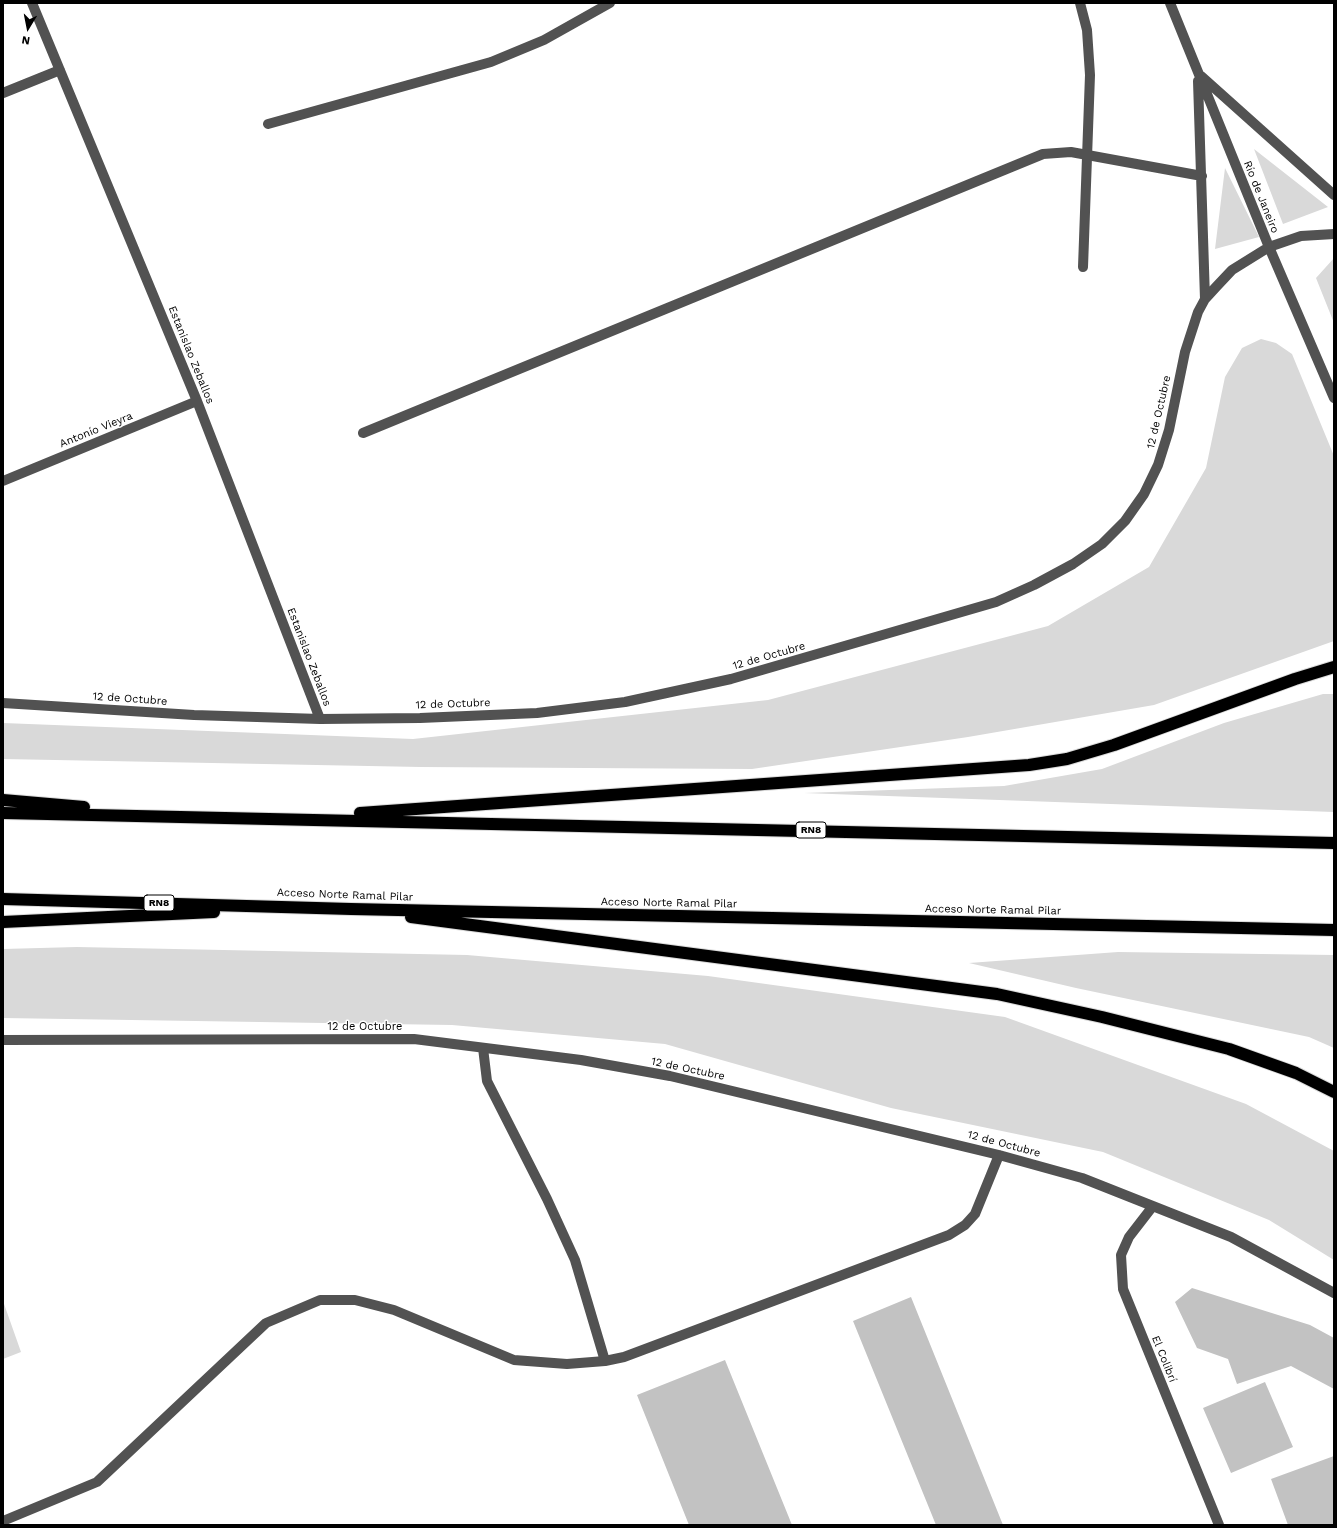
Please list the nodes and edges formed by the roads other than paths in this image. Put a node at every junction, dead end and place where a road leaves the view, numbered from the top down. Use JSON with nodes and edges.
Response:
{"nodes":[{"id":1,"x":32,"y":3,"type":"edge"},
{"id":2,"x":610,"y":3,"type":"edge"},
{"id":3,"x":1080,"y":3,"type":"edge"},
{"id":4,"x":1170,"y":3,"type":"edge"},
{"id":5,"x":60,"y":70,"type":"junction"},
{"id":6,"x":1198,"y":73,"type":"junction"},
{"id":7,"x":3,"y":93,"type":"edge"},
{"id":8,"x":268,"y":124,"type":"dead end"},
{"id":9,"x":1088,"y":156,"type":"junction"},
{"id":10,"x":1202,"y":176,"type":"junction"},
{"id":11,"x":1334,"y":195,"type":"edge"},
{"id":12,"x":1334,"y":234,"type":"edge"},
{"id":13,"x":1269,"y":247,"type":"junction"},
{"id":14,"x":1083,"y":268,"type":"dead end"},
{"id":15,"x":1205,"y":299,"type":"junction"},
{"id":16,"x":1334,"y":398,"type":"edge"},
{"id":17,"x":197,"y":401,"type":"junction"},
{"id":18,"x":363,"y":433,"type":"dead end"},
{"id":19,"x":3,"y":481,"type":"edge"},
{"id":20,"x":1334,"y":667,"type":"edge"},
{"id":21,"x":3,"y":703,"type":"edge"},
{"id":22,"x":320,"y":719,"type":"junction"},
{"id":23,"x":3,"y":800,"type":"edge"},
{"id":24,"x":3,"y":813,"type":"edge"},
{"id":25,"x":184,"y":816,"type":"junction"},
{"id":26,"x":289,"y":818,"type":"junction"},
{"id":27,"x":1334,"y":842,"type":"edge"},
{"id":28,"x":3,"y":899,"type":"edge"},
{"id":29,"x":314,"y":907,"type":"junction"},
{"id":30,"x":351,"y":909,"type":"junction"},
{"id":31,"x":3,"y":922,"type":"edge"},
{"id":32,"x":1334,"y":930,"type":"edge"},
{"id":33,"x":3,"y":1040,"type":"edge"},
{"id":34,"x":483,"y":1048,"type":"junction"},
{"id":35,"x":1334,"y":1092,"type":"edge"},
{"id":36,"x":999,"y":1155,"type":"junction"},
{"id":37,"x":1153,"y":1206,"type":"junction"},
{"id":38,"x":1334,"y":1294,"type":"edge"},
{"id":39,"x":605,"y":1361,"type":"junction"},
{"id":40,"x":3,"y":1521,"type":"edge"},
{"id":41,"x":1218,"y":1525,"type":"edge"}],
"edges":[{"from":1,"to":5,"type":"street","name":"Estanislao Zeballos"},
{"from":2,"to":8,"type":"street"},
{"from":3,"to":9,"type":"street"},
{"from":4,"to":6,"type":"street","name":"Río de Janeiro"},
{"from":5,"to":7,"type":"street"},
{"from":5,"to":17,"type":"street","name":"Estanislao Zeballos"},
{"from":6,"to":10,"type":"street"},
{"from":6,"to":11,"type":"street"},
{"from":6,"to":13,"type":"street","name":"Río de Janeiro"},
{"from":9,"to":10,"type":"street"},
{"from":9,"to":14,"type":"street"},
{"from":9,"to":18,"type":"street"},
{"from":10,"to":15,"type":"street"},
{"from":12,"to":13,"type":"street","name":"12 de Octubre"},
{"from":13,"to":15,"type":"street","name":"12 de Octubre"},
{"from":13,"to":16,"type":"street","name":"Río de Janeiro"},
{"from":15,"to":22,"type":"street","name":"12 de Octubre"},
{"from":17,"to":19,"type":"street","name":"Antonío Vieyra"},
{"from":17,"to":22,"type":"street","name":"Estanislao Zeballos"},
{"from":20,"to":26,"type":"highway"},
{"from":21,"to":22,"type":"street","name":"12 de Octubre"},
{"from":23,"to":25,"type":"highway"},
{"from":24,"to":25,"type":"highway","number":"RN8"},
{"from":25,"to":26,"type":"highway","number":"RN8"},
{"from":26,"to":27,"type":"highway","number":"RN8"},
{"from":28,"to":29,"type":"highway","name":"Acceso Norte Ramal Pilar","number":"RN8"},
{"from":29,"to":30,"type":"highway","name":"Acceso Norte Ramal Pilar","number":"RN8"},
{"from":29,"to":31,"type":"highway"},
{"from":30,"to":32,"type":"highway","name":"Acceso Norte Ramal Pilar","number":"RN8"},
{"from":30,"to":35,"type":"highway"},
{"from":33,"to":34,"type":"street","name":"12 de Octubre"},
{"from":34,"to":36,"type":"street","name":"12 de Octubre"},
{"from":34,"to":39,"type":"street"},
{"from":36,"to":37,"type":"street","name":"12 de Octubre"},
{"from":36,"to":39,"type":"street"},
{"from":37,"to":38,"type":"street","name":"12 de Octubre"},
{"from":37,"to":41,"type":"street","name":"El Colibrí"},
{"from":39,"to":40,"type":"street"}]}
